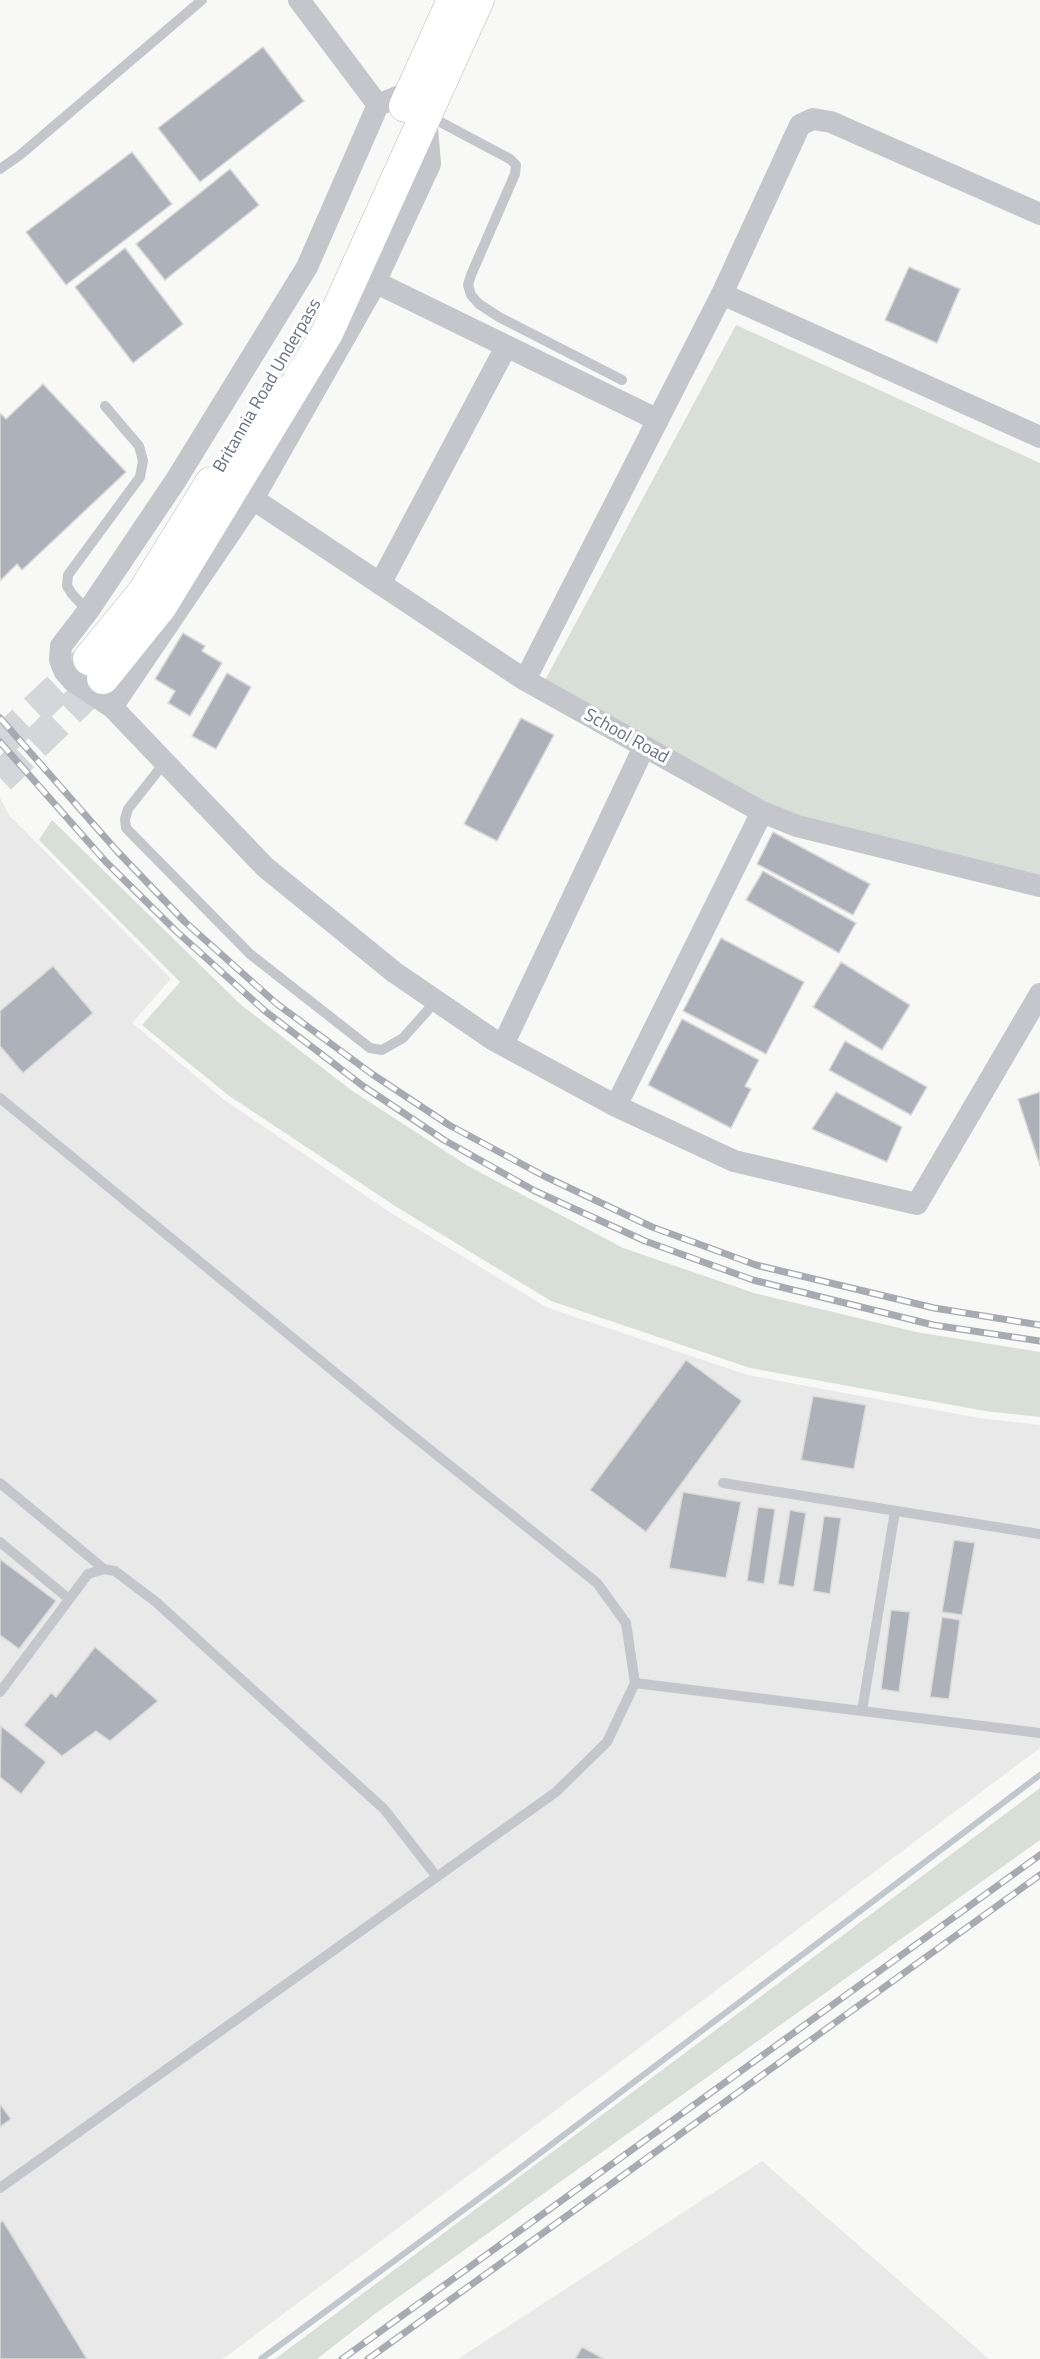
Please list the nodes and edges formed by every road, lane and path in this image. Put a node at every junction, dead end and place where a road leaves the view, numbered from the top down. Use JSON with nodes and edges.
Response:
{"nodes":[{"id":1,"x":202,"y":0,"type":"edge"},
{"id":2,"x":299,"y":0,"type":"edge"},
{"id":3,"x":453,"y":0,"type":"edge"},
{"id":4,"x":478,"y":0,"type":"edge"},
{"id":5,"x":419,"y":103,"type":"junction"},
{"id":6,"x":378,"y":105,"type":"junction"},
{"id":7,"x":0,"y":169,"type":"edge"},
{"id":8,"x":1040,"y":214,"type":"edge"},
{"id":9,"x":375,"y":282,"type":"junction"},
{"id":10,"x":722,"y":294,"type":"junction"},
{"id":11,"x":506,"y":347,"type":"junction"},
{"id":12,"x":622,"y":380,"type":"dead end"},
{"id":13,"x":105,"y":406,"type":"dead end"},
{"id":14,"x":658,"y":420,"type":"junction"},
{"id":15,"x":1040,"y":437,"type":"edge"},
{"id":16,"x":252,"y":499,"type":"junction"},
{"id":17,"x":380,"y":584,"type":"junction"},
{"id":18,"x":88,"y":611,"type":"junction"},
{"id":19,"x":525,"y":680,"type":"junction"},
{"id":20,"x":101,"y":681,"type":"junction"},
{"id":21,"x":644,"y":747,"type":"junction"},
{"id":22,"x":165,"y":762,"type":"junction"},
{"id":23,"x":762,"y":812,"type":"junction"},
{"id":24,"x":1040,"y":886,"type":"edge"},
{"id":25,"x":1040,"y":994,"type":"edge"},
{"id":26,"x":436,"y":1001,"type":"junction"},
{"id":27,"x":503,"y":1045,"type":"junction"},
{"id":28,"x":0,"y":1098,"type":"edge"},
{"id":29,"x":616,"y":1107,"type":"junction"},
{"id":30,"x":0,"y":1483,"type":"edge"},
{"id":31,"x":723,"y":1483,"type":"dead end"},
{"id":32,"x":895,"y":1511,"type":"junction"},
{"id":33,"x":1040,"y":1534,"type":"edge"},
{"id":34,"x":0,"y":1542,"type":"edge"},
{"id":35,"x":104,"y":1569,"type":"junction"},
{"id":36,"x":69,"y":1599,"type":"junction"},
{"id":37,"x":635,"y":1683,"type":"junction"},
{"id":38,"x":0,"y":1692,"type":"edge"},
{"id":39,"x":861,"y":1711,"type":"junction"},
{"id":40,"x":1040,"y":1733,"type":"edge"},
{"id":41,"x":437,"y":1877,"type":"junction"},
{"id":42,"x":0,"y":2188,"type":"edge"}],
"edges":[{"from":1,"to":7,"type":"lane"},
{"from":2,"to":6,"type":"street"},
{"from":3,"to":5,"type":"main road"},
{"from":4,"to":5,"type":"main road"},
{"from":5,"to":6,"type":"street"},
{"from":5,"to":9,"type":"street"},
{"from":5,"to":12,"type":"lane"},
{"from":5,"to":20,"type":"main road","name":"Britannia Road Underpass"},
{"from":6,"to":18,"type":"street"},
{"from":8,"to":10,"type":"street"},
{"from":9,"to":11,"type":"street"},
{"from":9,"to":16,"type":"street"},
{"from":10,"to":14,"type":"street"},
{"from":10,"to":15,"type":"street"},
{"from":11,"to":14,"type":"street"},
{"from":11,"to":17,"type":"street"},
{"from":13,"to":18,"type":"lane"},
{"from":14,"to":19,"type":"street"},
{"from":16,"to":17,"type":"street","name":"School Road"},
{"from":16,"to":20,"type":"street"},
{"from":17,"to":19,"type":"street","name":"School Road"},
{"from":18,"to":20,"type":"street"},
{"from":19,"to":21,"type":"street","name":"School Road"},
{"from":20,"to":22,"type":"street"},
{"from":21,"to":23,"type":"street","name":"School Road"},
{"from":21,"to":27,"type":"street"},
{"from":22,"to":26,"type":"street"},
{"from":22,"to":26,"type":"lane"},
{"from":23,"to":24,"type":"street","name":"School Road"},
{"from":23,"to":29,"type":"street"},
{"from":25,"to":29,"type":"street"},
{"from":26,"to":27,"type":"street"},
{"from":27,"to":29,"type":"street"},
{"from":28,"to":37,"type":"lane"},
{"from":30,"to":35,"type":"lane"},
{"from":31,"to":32,"type":"lane"},
{"from":32,"to":33,"type":"lane"},
{"from":32,"to":39,"type":"lane"},
{"from":34,"to":36,"type":"lane"},
{"from":35,"to":36,"type":"lane"},
{"from":35,"to":41,"type":"lane"},
{"from":36,"to":38,"type":"lane"},
{"from":37,"to":39,"type":"lane"},
{"from":37,"to":41,"type":"lane"},
{"from":39,"to":40,"type":"lane"},
{"from":41,"to":42,"type":"lane"}]}
